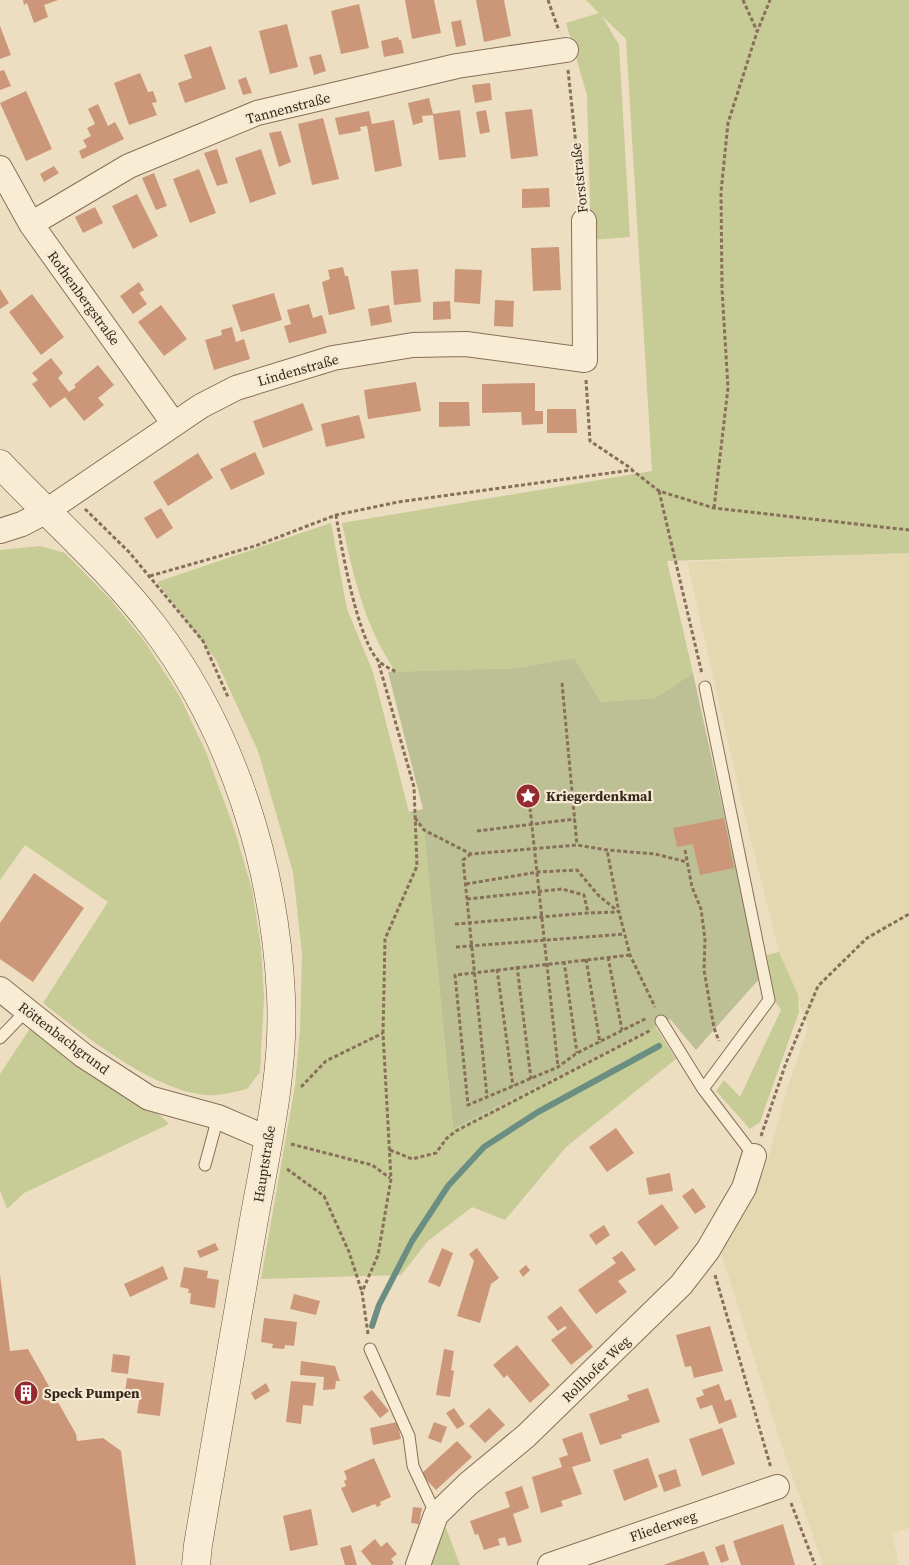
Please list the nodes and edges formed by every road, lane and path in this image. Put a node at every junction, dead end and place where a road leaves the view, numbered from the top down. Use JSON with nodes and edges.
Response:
{"nodes":[{"id":1,"x":548,"y":0,"type":"edge"},
{"id":2,"x":743,"y":0,"type":"edge"},
{"id":3,"x":770,"y":0,"type":"edge"},
{"id":4,"x":757,"y":32,"type":"junction"},
{"id":5,"x":566,"y":50,"type":"junction"},
{"id":6,"x":0,"y":168,"type":"edge"},
{"id":7,"x":584,"y":222,"type":"joint"},
{"id":8,"x":30,"y":224,"type":"junction"},
{"id":9,"x":585,"y":360,"type":"junction"},
{"id":10,"x":174,"y":424,"type":"junction"},
{"id":11,"x":0,"y":464,"type":"edge"},
{"id":12,"x":632,"y":470,"type":"junction"},
{"id":13,"x":659,"y":491,"type":"junction"},
{"id":14,"x":68,"y":497,"type":"junction"},
{"id":15,"x":714,"y":508,"type":"junction"},
{"id":16,"x":46,"y":512,"type":"junction"},
{"id":17,"x":336,"y":514,"type":"junction"},
{"id":18,"x":909,"y":530,"type":"edge"},
{"id":19,"x":0,"y":531,"type":"edge"},
{"id":20,"x":378,"y":661,"type":"junction"},
{"id":21,"x":396,"y":672,"type":"dead end"},
{"id":22,"x":562,"y":683,"type":"dead end"},
{"id":23,"x":705,"y":687,"type":"joint"},
{"id":24,"x":530,"y":808,"type":"dead end"},
{"id":25,"x":415,"y":817,"type":"junction"},
{"id":26,"x":575,"y":819,"type":"junction"},
{"id":27,"x":532,"y":825,"type":"junction"},
{"id":28,"x":477,"y":831,"type":"dead end"},
{"id":29,"x":577,"y":845,"type":"junction"},
{"id":30,"x":535,"y":848,"type":"junction"},
{"id":31,"x":607,"y":850,"type":"junction"},
{"id":32,"x":685,"y":850,"type":"dead end"},
{"id":33,"x":471,"y":854,"type":"junction"},
{"id":34,"x":687,"y":862,"type":"junction"},
{"id":35,"x":538,"y":872,"type":"junction"},
{"id":36,"x":466,"y":884,"type":"junction"},
{"id":37,"x":540,"y":890,"type":"junction"},
{"id":38,"x":467,"y":899,"type":"junction"},
{"id":39,"x":619,"y":912,"type":"junction"},
{"id":40,"x":588,"y":913,"type":"junction"},
{"id":41,"x":909,"y":914,"type":"edge"},
{"id":42,"x":544,"y":918,"type":"junction"},
{"id":43,"x":455,"y":924,"type":"dead end"},
{"id":44,"x":469,"y":924,"type":"junction"},
{"id":45,"x":624,"y":934,"type":"junction"},
{"id":46,"x":544,"y":941,"type":"junction"},
{"id":47,"x":472,"y":946,"type":"junction"},
{"id":48,"x":456,"y":947,"type":"dead end"},
{"id":49,"x":630,"y":955,"type":"junction"},
{"id":50,"x":608,"y":957,"type":"junction"},
{"id":51,"x":586,"y":960,"type":"junction"},
{"id":52,"x":564,"y":961,"type":"junction"},
{"id":53,"x":546,"y":964,"type":"junction"},
{"id":54,"x":517,"y":966,"type":"junction"},
{"id":55,"x":497,"y":969,"type":"junction"},
{"id":56,"x":472,"y":972,"type":"junction"},
{"id":57,"x":0,"y":989,"type":"edge"},
{"id":58,"x":27,"y":1010,"type":"junction"},
{"id":59,"x":661,"y":1020,"type":"junction"},
{"id":60,"x":622,"y":1030,"type":"junction"},
{"id":61,"x":382,"y":1033,"type":"junction"},
{"id":62,"x":0,"y":1038,"type":"edge"},
{"id":63,"x":600,"y":1043,"type":"junction"},
{"id":64,"x":578,"y":1054,"type":"junction"},
{"id":65,"x":726,"y":1058,"type":"junction"},
{"id":66,"x":558,"y":1067,"type":"junction"},
{"id":67,"x":531,"y":1079,"type":"junction"},
{"id":68,"x":513,"y":1086,"type":"junction"},
{"id":69,"x":703,"y":1089,"type":"junction"},
{"id":70,"x":299,"y":1090,"type":"dead end"},
{"id":71,"x":487,"y":1096,"type":"junction"},
{"id":72,"x":218,"y":1117,"type":"junction"},
{"id":73,"x":269,"y":1139,"type":"junction"},
{"id":74,"x":390,"y":1149,"type":"junction"},
{"id":75,"x":754,"y":1156,"type":"junction"},
{"id":76,"x":205,"y":1166,"type":"dead end"},
{"id":77,"x":284,"y":1167,"type":"dead end"},
{"id":78,"x":391,"y":1179,"type":"junction"},
{"id":79,"x":708,"y":1250,"type":"junction"},
{"id":80,"x":362,"y":1292,"type":"junction"},
{"id":81,"x":370,"y":1349,"type":"joint"},
{"id":82,"x":777,"y":1487,"type":"junction"},
{"id":83,"x":436,"y":1515,"type":"junction"},
{"id":84,"x":196,"y":1565,"type":"edge"},
{"id":85,"x":418,"y":1565,"type":"edge"},
{"id":86,"x":550,"y":1565,"type":"edge"},
{"id":87,"x":815,"y":1565,"type":"edge"}],
"edges":[{"from":1,"to":5,"type":"path","name":"Forststraße"},
{"from":2,"to":4,"type":"path"},
{"from":3,"to":4,"type":"path"},
{"from":4,"to":15,"type":"path"},
{"from":5,"to":7,"type":"path","name":"Forststraße"},
{"from":5,"to":8,"type":"street","name":"Tannenstraße"},
{"from":6,"to":8,"type":"street","name":"Rothenbergstraße"},
{"from":7,"to":9,"type":"street","name":"Forststraße"},
{"from":8,"to":10,"type":"street","name":"Rothenbergstraße"},
{"from":9,"to":10,"type":"street","name":"Lindenstraße"},
{"from":9,"to":12,"type":"path"},
{"from":10,"to":14,"type":"street","name":"Lindenstraße"},
{"from":11,"to":16,"type":"main road","name":"Hauptstraße"},
{"from":12,"to":13,"type":"path"},
{"from":12,"to":17,"type":"path"},
{"from":13,"to":15,"type":"path"},
{"from":13,"to":23,"type":"path"},
{"from":14,"to":16,"type":"street","name":"Lindenstraße"},
{"from":14,"to":17,"type":"path"},
{"from":15,"to":18,"type":"path"},
{"from":16,"to":19,"type":"street","name":"Lindenstraße"},
{"from":16,"to":73,"type":"main road","name":"Hauptstraße"},
{"from":17,"to":20,"type":"path"},
{"from":20,"to":21,"type":"path"},
{"from":20,"to":25,"type":"path"},
{"from":22,"to":26,"type":"path"},
{"from":23,"to":65,"type":"lane"},
{"from":24,"to":27,"type":"path"},
{"from":25,"to":33,"type":"path"},
{"from":25,"to":61,"type":"path"},
{"from":26,"to":27,"type":"path"},
{"from":26,"to":29,"type":"path"},
{"from":27,"to":28,"type":"path"},
{"from":27,"to":30,"type":"path"},
{"from":29,"to":30,"type":"path"},
{"from":29,"to":31,"type":"path"},
{"from":30,"to":33,"type":"path"},
{"from":30,"to":35,"type":"path"},
{"from":31,"to":34,"type":"path"},
{"from":31,"to":39,"type":"path"},
{"from":32,"to":34,"type":"path"},
{"from":33,"to":36,"type":"path"},
{"from":34,"to":65,"type":"path"},
{"from":35,"to":36,"type":"path"},
{"from":35,"to":37,"type":"path"},
{"from":35,"to":39,"type":"path"},
{"from":36,"to":38,"type":"path"},
{"from":37,"to":38,"type":"path"},
{"from":37,"to":40,"type":"path"},
{"from":37,"to":42,"type":"path"},
{"from":38,"to":44,"type":"path"},
{"from":39,"to":40,"type":"path"},
{"from":39,"to":45,"type":"path"},
{"from":40,"to":42,"type":"path"},
{"from":41,"to":75,"type":"path"},
{"from":42,"to":44,"type":"path"},
{"from":42,"to":46,"type":"path"},
{"from":43,"to":44,"type":"path"},
{"from":44,"to":47,"type":"path"},
{"from":45,"to":46,"type":"path"},
{"from":45,"to":49,"type":"path"},
{"from":46,"to":47,"type":"path"},
{"from":46,"to":53,"type":"path"},
{"from":47,"to":48,"type":"path"},
{"from":47,"to":56,"type":"path"},
{"from":49,"to":50,"type":"path"},
{"from":49,"to":59,"type":"path"},
{"from":50,"to":51,"type":"path"},
{"from":50,"to":60,"type":"path"},
{"from":51,"to":52,"type":"path"},
{"from":51,"to":63,"type":"path"},
{"from":52,"to":53,"type":"path"},
{"from":52,"to":64,"type":"path"},
{"from":53,"to":54,"type":"path"},
{"from":53,"to":66,"type":"path"},
{"from":54,"to":55,"type":"path"},
{"from":54,"to":67,"type":"path"},
{"from":55,"to":56,"type":"path"},
{"from":55,"to":68,"type":"path"},
{"from":56,"to":71,"type":"path"},
{"from":56,"to":71,"type":"path"},
{"from":57,"to":58,"type":"street","name":"Röttenbachgrund"},
{"from":58,"to":62,"type":"lane"},
{"from":58,"to":72,"type":"street","name":"Röttenbachgrund"},
{"from":59,"to":60,"type":"path"},
{"from":59,"to":69,"type":"lane"},
{"from":59,"to":74,"type":"path"},
{"from":60,"to":63,"type":"path"},
{"from":61,"to":70,"type":"path"},
{"from":61,"to":74,"type":"path"},
{"from":63,"to":64,"type":"path"},
{"from":64,"to":66,"type":"path"},
{"from":65,"to":69,"type":"lane"},
{"from":66,"to":67,"type":"path"},
{"from":67,"to":68,"type":"path"},
{"from":68,"to":71,"type":"path"},
{"from":69,"to":75,"type":"lane"},
{"from":72,"to":73,"type":"street","name":"Röttenbachgrund"},
{"from":72,"to":76,"type":"lane"},
{"from":73,"to":78,"type":"path"},
{"from":73,"to":84,"type":"main road","name":"Hauptstraße"},
{"from":74,"to":78,"type":"path"},
{"from":75,"to":79,"type":"street","name":"Rollhofer Weg"},
{"from":77,"to":80,"type":"path"},
{"from":78,"to":80,"type":"path"},
{"from":79,"to":82,"type":"path"},
{"from":79,"to":83,"type":"street","name":"Rollhofer Weg"},
{"from":80,"to":81,"type":"path"},
{"from":81,"to":83,"type":"lane"},
{"from":82,"to":86,"type":"street","name":"Fliederweg"},
{"from":82,"to":87,"type":"path"},
{"from":83,"to":85,"type":"street","name":"Rollhofer Weg"}]}
